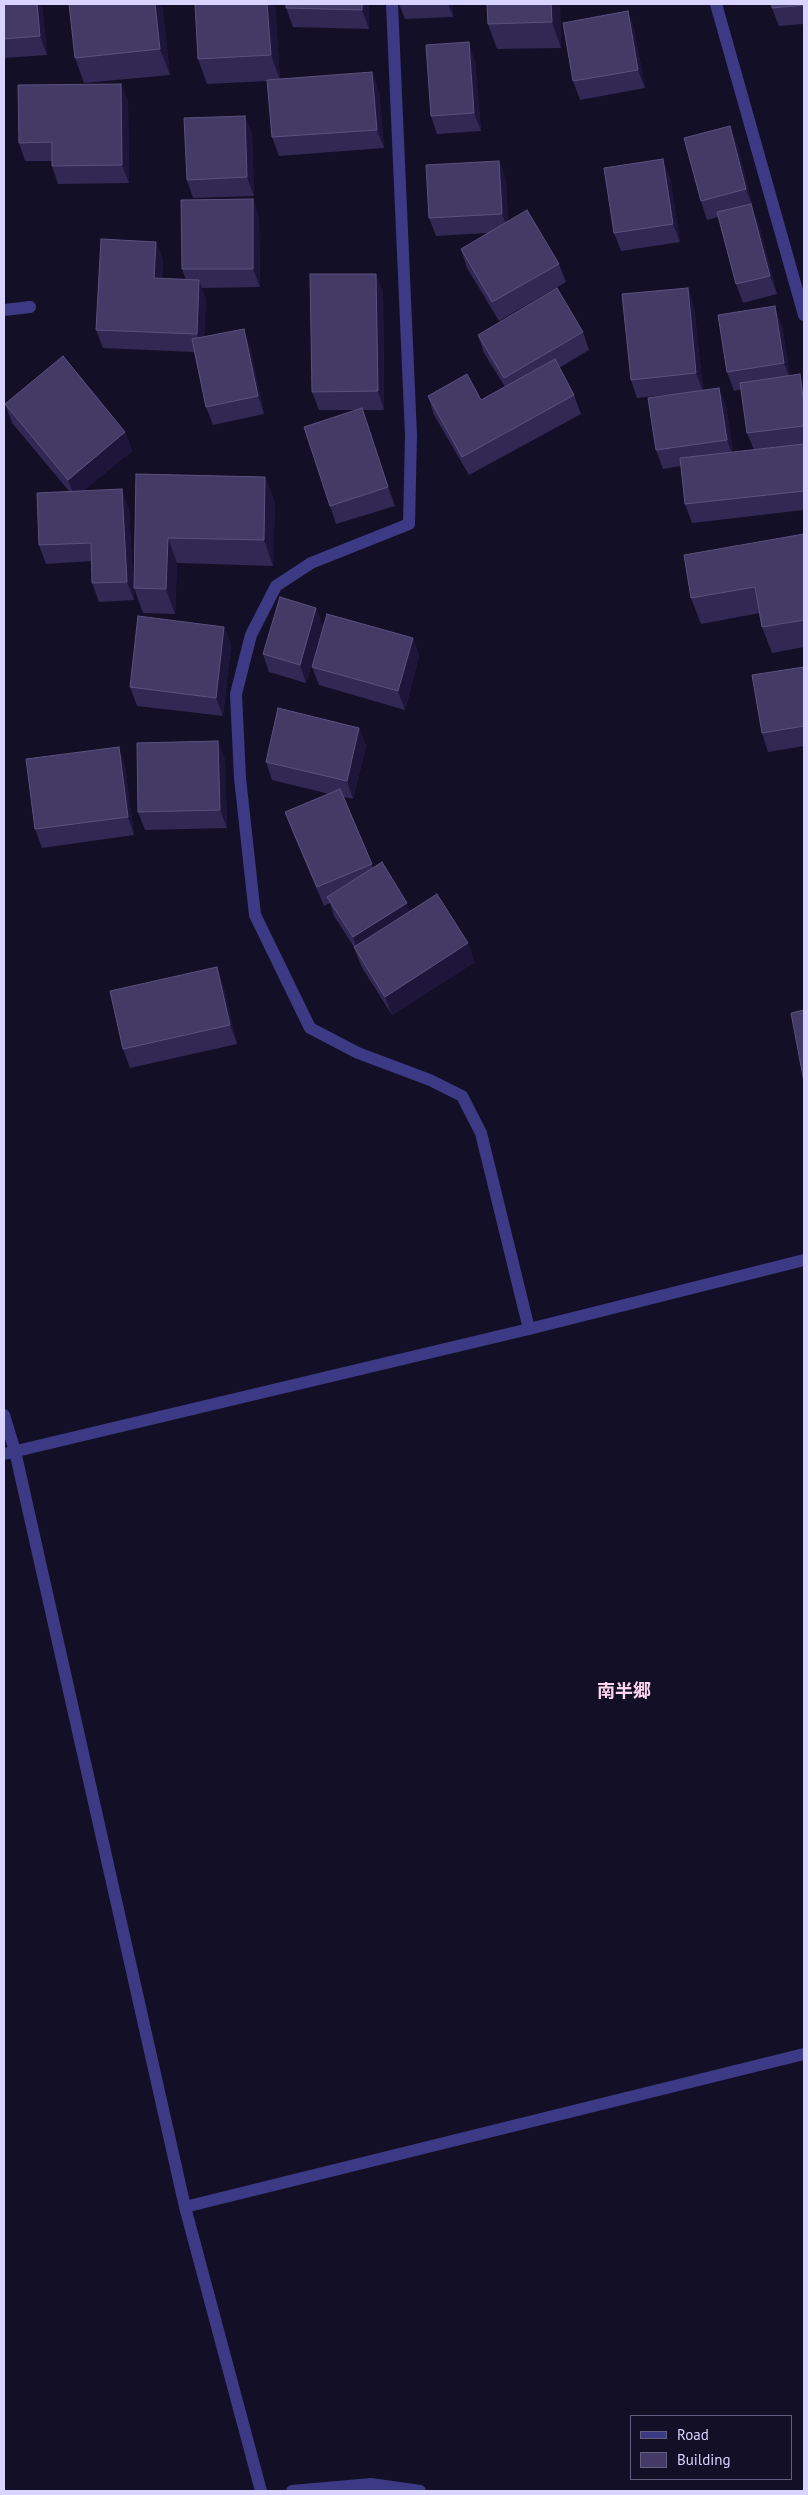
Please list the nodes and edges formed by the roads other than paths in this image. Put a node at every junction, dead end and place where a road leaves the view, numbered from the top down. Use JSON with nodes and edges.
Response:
{"nodes":[{"id":1,"x":392,"y":4,"type":"edge"},
{"id":2,"x":716,"y":4,"type":"edge"},
{"id":3,"x":30,"y":307,"type":"dead end"},
{"id":4,"x":4,"y":310,"type":"edge"},
{"id":5,"x":804,"y":315,"type":"edge"},
{"id":6,"x":804,"y":1260,"type":"edge"},
{"id":7,"x":529,"y":1329,"type":"junction"},
{"id":8,"x":4,"y":1415,"type":"edge"},
{"id":9,"x":10,"y":1452,"type":"edge"},
{"id":10,"x":804,"y":2054,"type":"edge"},
{"id":11,"x":185,"y":2207,"type":"junction"},
{"id":12,"x":261,"y":2491,"type":"edge"},
{"id":13,"x":292,"y":2491,"type":"edge"},
{"id":14,"x":420,"y":2491,"type":"edge"}],
"edges":[{"from":1,"to":7,"type":"street"},
{"from":2,"to":5,"type":"street"},
{"from":3,"to":4,"type":"street"},
{"from":6,"to":7,"type":"street"},
{"from":7,"to":9,"type":"street"},
{"from":8,"to":9,"type":"street"},
{"from":9,"to":11,"type":"street"},
{"from":10,"to":11,"type":"street"},
{"from":11,"to":12,"type":"street"},
{"from":13,"to":14,"type":"street"}]}
